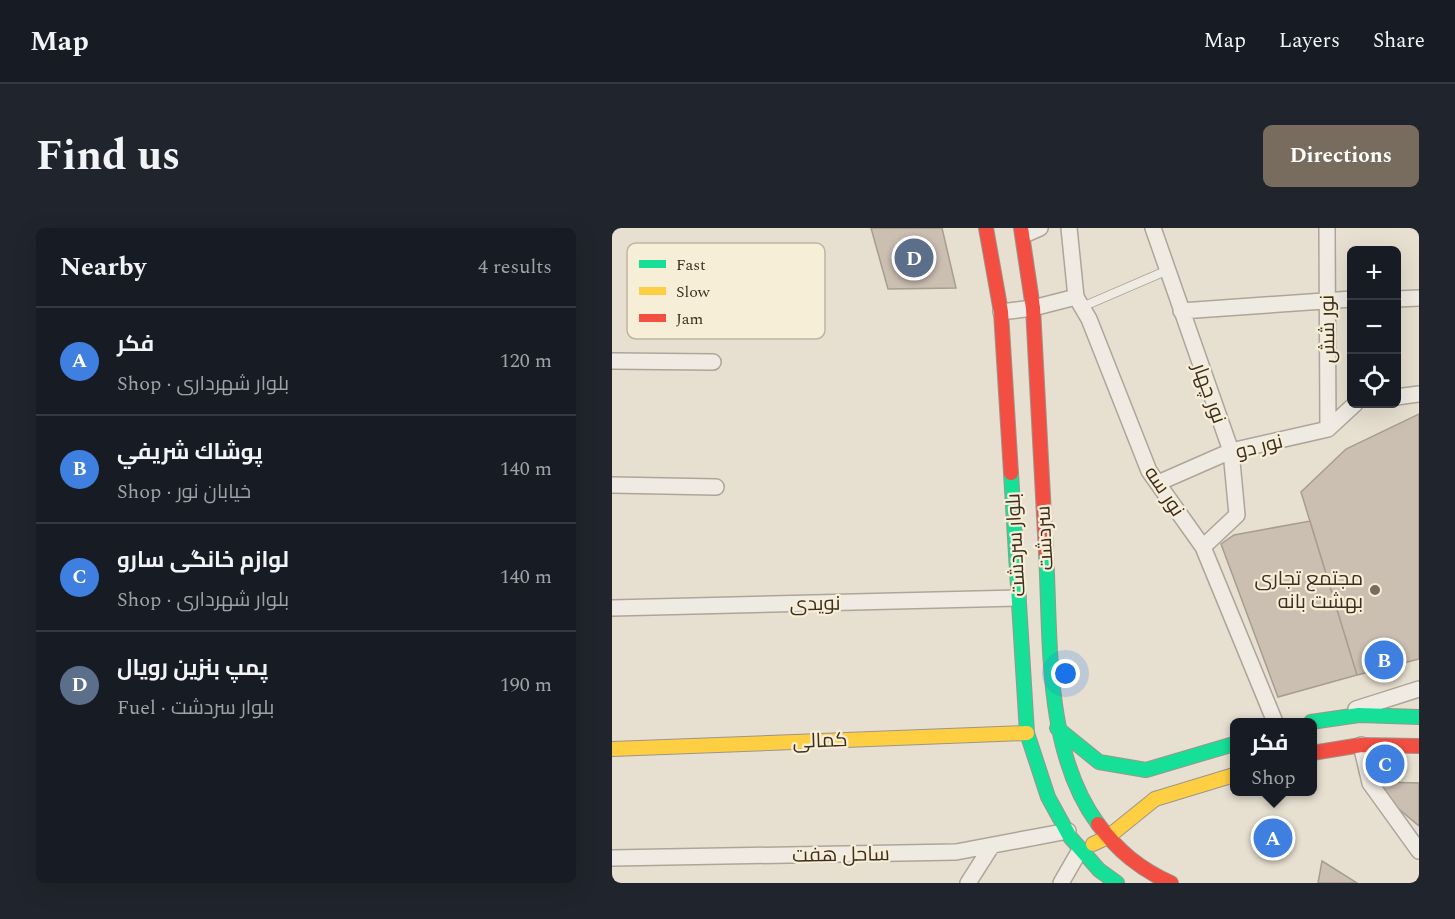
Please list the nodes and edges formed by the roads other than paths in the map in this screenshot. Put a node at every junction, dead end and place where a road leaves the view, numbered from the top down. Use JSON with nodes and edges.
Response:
{"nodes":[{"id":1,"x":986,"y":228,"type":"edge"},
{"id":2,"x":1040,"y":228,"type":"edge"},
{"id":3,"x":1069,"y":228,"type":"edge"},
{"id":4,"x":1153,"y":228,"type":"edge"},
{"id":5,"x":1327,"y":228,"type":"edge"},
{"id":6,"x":1023,"y":232,"type":"edge"},
{"id":7,"x":1168,"y":270,"type":"junction"},
{"id":8,"x":1401,"y":298,"type":"edge"},
{"id":9,"x":1419,"y":298,"type":"edge"},
{"id":10,"x":1326,"y":299,"type":"junction"},
{"id":11,"x":1347,"y":299,"type":"edge"},
{"id":12,"x":1079,"y":302,"type":"junction"},
{"id":13,"x":1033,"y":308,"type":"junction"},
{"id":14,"x":1181,"y":311,"type":"junction"},
{"id":15,"x":1001,"y":312,"type":"junction"},
{"id":16,"x":612,"y":361,"type":"edge"},
{"id":17,"x":713,"y":362,"type":"dead end"},
{"id":18,"x":1419,"y":394,"type":"edge"},
{"id":19,"x":1401,"y":396,"type":"edge"},
{"id":20,"x":1351,"y":408,"type":"edge"},
{"id":21,"x":1328,"y":429,"type":"junction"},
{"id":22,"x":1231,"y":451,"type":"junction"},
{"id":23,"x":1158,"y":483,"type":"junction"},
{"id":24,"x":612,"y":484,"type":"edge"},
{"id":25,"x":716,"y":487,"type":"dead end"},
{"id":26,"x":1203,"y":547,"type":"junction"},
{"id":27,"x":1018,"y":598,"type":"junction"},
{"id":28,"x":612,"y":608,"type":"edge"},
{"id":29,"x":1419,"y":689,"type":"edge"},
{"id":30,"x":1419,"y":717,"type":"edge"},
{"id":31,"x":1273,"y":718,"type":"edge"},
{"id":32,"x":1317,"y":721,"type":"edge"},
{"id":33,"x":1317,"y":722,"type":"edge"},
{"id":34,"x":1057,"y":728,"type":"junction"},
{"id":35,"x":1027,"y":733,"type":"junction"},
{"id":36,"x":1230,"y":745,"type":"edge"},
{"id":37,"x":1361,"y":745,"type":"junction"},
{"id":38,"x":1419,"y":746,"type":"edge"},
{"id":39,"x":612,"y":748,"type":"edge"},
{"id":40,"x":1317,"y":752,"type":"edge"},
{"id":41,"x":1146,"y":770,"type":"junction"},
{"id":42,"x":1230,"y":776,"type":"edge"},
{"id":43,"x":1155,"y":799,"type":"junction"},
{"id":44,"x":1068,"y":831,"type":"junction"},
{"id":45,"x":1108,"y":837,"type":"junction"},
{"id":46,"x":991,"y":847,"type":"junction"},
{"id":47,"x":1080,"y":850,"type":"junction"},
{"id":48,"x":1419,"y":851,"type":"edge"},
{"id":49,"x":612,"y":858,"type":"edge"},
{"id":50,"x":968,"y":883,"type":"edge"},
{"id":51,"x":1061,"y":883,"type":"edge"},
{"id":52,"x":1118,"y":883,"type":"edge"},
{"id":53,"x":1171,"y":883,"type":"edge"}],
"edges":[{"from":1,"to":15,"type":"main road","name":"بلوار سردشت"},
{"from":2,"to":6,"type":"street"},
{"from":3,"to":12,"type":"street","name":"نور سه"},
{"from":4,"to":7,"type":"street","name":"نور چهار"},
{"from":5,"to":10,"type":"street","name":"نور شش"},
{"from":6,"to":13,"type":"main road","name":"سردشت"},
{"from":7,"to":12,"type":"lane"},
{"from":7,"to":14,"type":"street","name":"نور چهار"},
{"from":8,"to":9,"type":"street"},
{"from":10,"to":11,"type":"street"},
{"from":10,"to":14,"type":"street"},
{"from":10,"to":21,"type":"street","name":"نور شش"},
{"from":12,"to":13,"type":"street"},
{"from":12,"to":23,"type":"street","name":"نور سه"},
{"from":13,"to":15,"type":"street"},
{"from":13,"to":34,"type":"main road","name":"سردشت"},
{"from":14,"to":22,"type":"street","name":"نور چهار"},
{"from":15,"to":27,"type":"main road","name":"بلوار سردشت"},
{"from":16,"to":17,"type":"street"},
{"from":18,"to":19,"type":"street"},
{"from":20,"to":21,"type":"street"},
{"from":21,"to":22,"type":"street","name":"نور دو"},
{"from":22,"to":23,"type":"street","name":"نور دو"},
{"from":22,"to":26,"type":"street","name":"نور چهار"},
{"from":23,"to":26,"type":"street","name":"نور سه"},
{"from":24,"to":25,"type":"street"},
{"from":26,"to":31,"type":"street","name":"نور سه"},
{"from":27,"to":28,"type":"street","name":"نویدی"},
{"from":27,"to":35,"type":"main road","name":"بلوار سردشت"},
{"from":29,"to":32,"type":"street"},
{"from":30,"to":33,"type":"main road"},
{"from":34,"to":41,"type":"main road"},
{"from":34,"to":45,"type":"main road","name":"سردشت"},
{"from":35,"to":39,"type":"main road","name":"کمالی"},
{"from":35,"to":44,"type":"main road","name":"بلوار سردشت"},
{"from":36,"to":41,"type":"main road"},
{"from":37,"to":38,"type":"main road"},
{"from":37,"to":40,"type":"main road"},
{"from":37,"to":48,"type":"street"},
{"from":41,"to":43,"type":"main road"},
{"from":42,"to":43,"type":"main road"},
{"from":43,"to":45,"type":"main road"},
{"from":44,"to":46,"type":"street","name":"ساحل هفت"},
{"from":44,"to":47,"type":"main road","name":"بلوار سردشت"},
{"from":45,"to":47,"type":"main road"},
{"from":45,"to":53,"type":"main road","name":"سردشت"},
{"from":46,"to":49,"type":"street","name":"ساحل هفت"},
{"from":46,"to":50,"type":"street"},
{"from":47,"to":51,"type":"street"},
{"from":47,"to":52,"type":"main road","name":"بلوار سردشت"}]}
